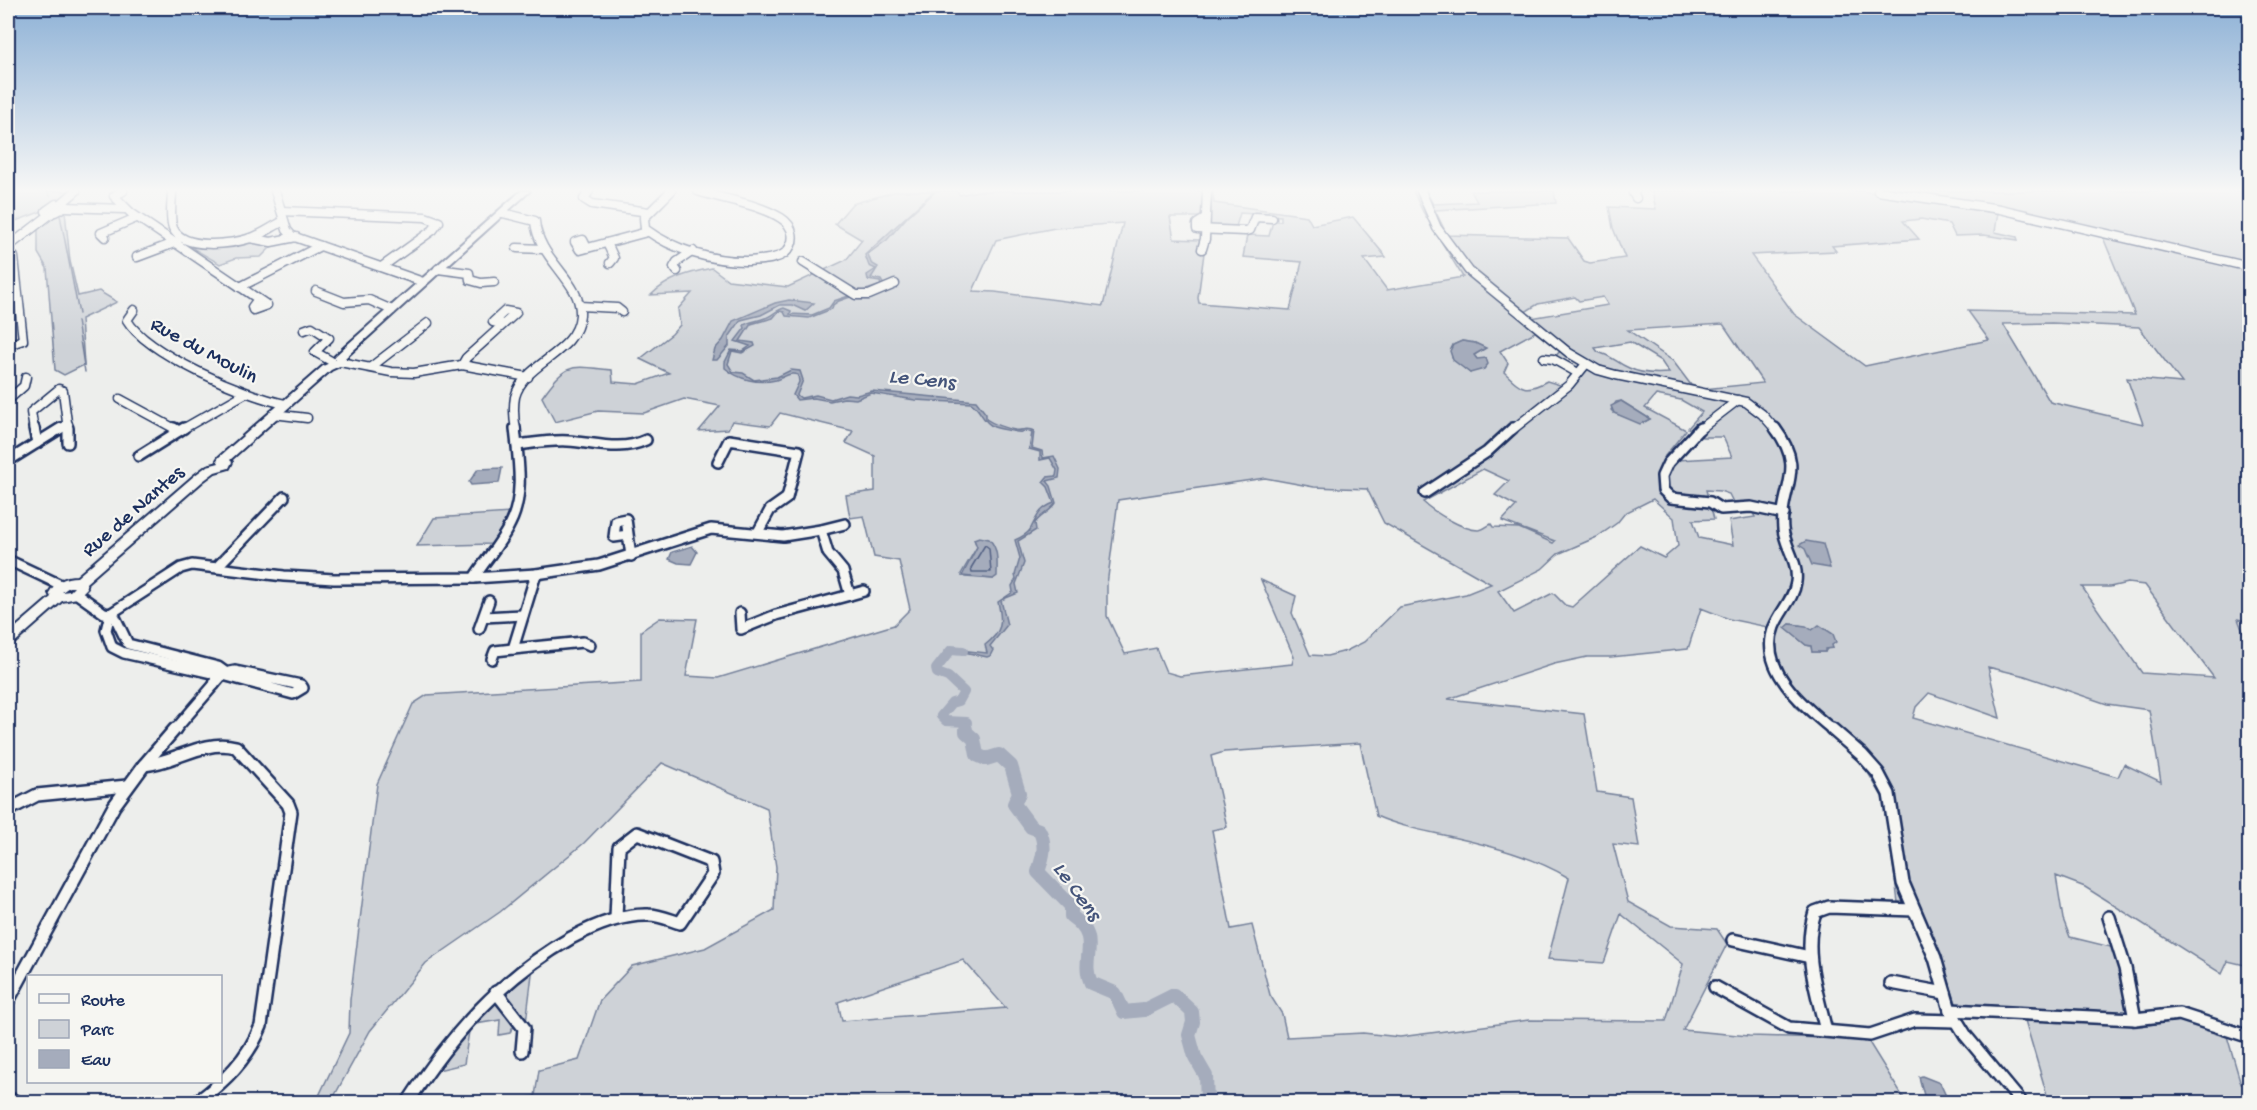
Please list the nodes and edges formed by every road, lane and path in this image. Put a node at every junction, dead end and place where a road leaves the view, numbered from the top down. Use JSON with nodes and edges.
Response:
{"nodes":[{"id":1,"x":173,"y":243,"type":"joint"},
{"id":2,"x":311,"y":243,"type":"edge"},
{"id":3,"x":415,"y":243,"type":"edge"},
{"id":4,"x":468,"y":243,"type":"edge"},
{"id":5,"x":540,"y":243,"type":"edge"},
{"id":6,"x":607,"y":243,"type":"joint"},
{"id":7,"x":675,"y":243,"type":"edge"},
{"id":8,"x":791,"y":243,"type":"edge"},
{"id":9,"x":1203,"y":243,"type":"edge"},
{"id":10,"x":1448,"y":243,"type":"edge"},
{"id":11,"x":2146,"y":243,"type":"edge"},
{"id":12,"x":320,"y":246,"type":"junction"},
{"id":13,"x":517,"y":248,"type":"dead end"},
{"id":14,"x":587,"y":248,"type":"dead end"},
{"id":15,"x":544,"y":249,"type":"junction"},
{"id":16,"x":1202,"y":249,"type":"dead end"},
{"id":17,"x":693,"y":250,"type":"junction"},
{"id":18,"x":788,"y":251,"type":"junction"},
{"id":19,"x":8,"y":256,"type":"edge"},
{"id":20,"x":137,"y":257,"type":"dead end"},
{"id":21,"x":795,"y":258,"type":"dead end"},
{"id":22,"x":803,"y":262,"type":"dead end"},
{"id":23,"x":610,"y":263,"type":"dead end"},
{"id":24,"x":383,"y":266,"type":"junction"},
{"id":25,"x":2250,"y":267,"type":"edge"},
{"id":26,"x":438,"y":269,"type":"junction"},
{"id":27,"x":677,"y":271,"type":"dead end"},
{"id":28,"x":423,"y":282,"type":"junction"},
{"id":29,"x":494,"y":282,"type":"dead end"},
{"id":30,"x":895,"y":284,"type":"dead end"},
{"id":31,"x":240,"y":287,"type":"junction"},
{"id":32,"x":316,"y":291,"type":"dead end"},
{"id":33,"x":258,"y":299,"type":"dead end"},
{"id":34,"x":19,"y":307,"type":"junction"},
{"id":35,"x":8,"y":310,"type":"edge"},
{"id":36,"x":134,"y":310,"type":"dead end"},
{"id":37,"x":392,"y":310,"type":"junction"},
{"id":38,"x":580,"y":310,"type":"junction"},
{"id":39,"x":622,"y":312,"type":"dead end"},
{"id":40,"x":428,"y":323,"type":"dead end"},
{"id":41,"x":503,"y":324,"type":"dead end"},
{"id":42,"x":304,"y":330,"type":"dead end"},
{"id":43,"x":8,"y":345,"type":"edge"},
{"id":44,"x":1544,"y":358,"type":"dead end"},
{"id":45,"x":336,"y":361,"type":"junction"},
{"id":46,"x":1586,"y":364,"type":"junction"},
{"id":47,"x":462,"y":365,"type":"junction"},
{"id":48,"x":371,"y":367,"type":"junction"},
{"id":49,"x":1578,"y":373,"type":"junction"},
{"id":50,"x":26,"y":377,"type":"dead end"},
{"id":51,"x":528,"y":377,"type":"junction"},
{"id":52,"x":246,"y":393,"type":"junction"},
{"id":53,"x":120,"y":399,"type":"dead end"},
{"id":54,"x":8,"y":400,"type":"edge"},
{"id":55,"x":1742,"y":401,"type":"junction"},
{"id":56,"x":285,"y":404,"type":"junction"},
{"id":57,"x":273,"y":414,"type":"junction"},
{"id":58,"x":307,"y":418,"type":"dead end"},
{"id":59,"x":68,"y":424,"type":"junction"},
{"id":60,"x":179,"y":431,"type":"junction"},
{"id":61,"x":646,"y":440,"type":"dead end"},
{"id":62,"x":37,"y":443,"type":"junction"},
{"id":63,"x":68,"y":443,"type":"dead end"},
{"id":64,"x":517,"y":445,"type":"junction"},
{"id":65,"x":139,"y":456,"type":"dead end"},
{"id":66,"x":8,"y":462,"type":"edge"},
{"id":67,"x":718,"y":462,"type":"dead end"},
{"id":68,"x":1425,"y":493,"type":"dead end"},
{"id":69,"x":284,"y":497,"type":"dead end"},
{"id":70,"x":1784,"y":514,"type":"junction"},
{"id":71,"x":845,"y":524,"type":"dead end"},
{"id":72,"x":821,"y":530,"type":"junction"},
{"id":73,"x":758,"y":532,"type":"junction"},
{"id":74,"x":628,"y":535,"type":"dead end"},
{"id":75,"x":631,"y":556,"type":"junction"},
{"id":76,"x":8,"y":560,"type":"edge"},
{"id":77,"x":217,"y":567,"type":"junction"},
{"id":78,"x":537,"y":574,"type":"junction"},
{"id":79,"x":474,"y":578,"type":"junction"},
{"id":80,"x":78,"y":587,"type":"junction"},
{"id":81,"x":60,"y":591,"type":"junction"},
{"id":82,"x":864,"y":591,"type":"dead end"},
{"id":83,"x":850,"y":595,"type":"junction"},
{"id":84,"x":489,"y":601,"type":"dead end"},
{"id":85,"x":740,"y":613,"type":"dead end"},
{"id":86,"x":110,"y":614,"type":"junction"},
{"id":87,"x":523,"y":615,"type":"junction"},
{"id":88,"x":484,"y":616,"type":"junction"},
{"id":89,"x":479,"y":629,"type":"dead end"},
{"id":90,"x":122,"y":632,"type":"junction"},
{"id":91,"x":108,"y":638,"type":"junction"},
{"id":92,"x":8,"y":641,"type":"edge"},
{"id":93,"x":590,"y":645,"type":"dead end"},
{"id":94,"x":513,"y":649,"type":"junction"},
{"id":95,"x":492,"y":658,"type":"dead end"},
{"id":96,"x":219,"y":675,"type":"junction"},
{"id":97,"x":144,"y":765,"type":"junction"},
{"id":98,"x":127,"y":786,"type":"junction"},
{"id":99,"x":8,"y":810,"type":"edge"},
{"id":100,"x":1914,"y":910,"type":"junction"},
{"id":101,"x":2109,"y":917,"type":"dead end"},
{"id":102,"x":616,"y":918,"type":"junction"},
{"id":103,"x":1733,"y":940,"type":"dead end"},
{"id":104,"x":1810,"y":957,"type":"junction"},
{"id":105,"x":1891,"y":983,"type":"dead end"},
{"id":106,"x":1715,"y":987,"type":"dead end"},
{"id":107,"x":496,"y":992,"type":"junction"},
{"id":108,"x":1945,"y":993,"type":"junction"},
{"id":109,"x":8,"y":1001,"type":"edge"},
{"id":110,"x":1953,"y":1016,"type":"junction"},
{"id":111,"x":2135,"y":1019,"type":"junction"},
{"id":112,"x":1826,"y":1031,"type":"junction"},
{"id":113,"x":2250,"y":1037,"type":"edge"},
{"id":114,"x":522,"y":1051,"type":"dead end"},
{"id":115,"x":222,"y":1080,"type":"edge"},
{"id":116,"x":219,"y":1083,"type":"edge"},
{"id":117,"x":8,"y":1098,"type":"edge"},
{"id":118,"x":16,"y":1102,"type":"edge"},
{"id":119,"x":197,"y":1102,"type":"edge"},
{"id":120,"x":408,"y":1102,"type":"edge"},
{"id":121,"x":2021,"y":1102,"type":"edge"}],
"edges":[{"from":1,"to":20,"type":"street"},
{"from":1,"to":31,"type":"street"},
{"from":2,"to":12,"type":"street"},
{"from":3,"to":24,"type":"street"},
{"from":4,"to":26,"type":"main road"},
{"from":5,"to":15,"type":"street"},
{"from":6,"to":14,"type":"street"},
{"from":6,"to":23,"type":"street"},
{"from":7,"to":17,"type":"street"},
{"from":8,"to":18,"type":"street"},
{"from":9,"to":16,"type":"street"},
{"from":10,"to":46,"type":"street"},
{"from":11,"to":25,"type":"street"},
{"from":12,"to":24,"type":"street"},
{"from":12,"to":31,"type":"street"},
{"from":13,"to":15,"type":"street"},
{"from":15,"to":38,"type":"street"},
{"from":17,"to":18,"type":"street"},
{"from":17,"to":27,"type":"street"},
{"from":18,"to":21,"type":"street"},
{"from":19,"to":34,"type":"street"},
{"from":22,"to":30,"type":"street"},
{"from":24,"to":28,"type":"street"},
{"from":26,"to":28,"type":"main road"},
{"from":26,"to":29,"type":"street"},
{"from":28,"to":37,"type":"main road"},
{"from":31,"to":33,"type":"street"},
{"from":32,"to":37,"type":"street"},
{"from":34,"to":35,"type":"street"},
{"from":34,"to":43,"type":"street"},
{"from":36,"to":52,"type":"street","name":"Rue du Moulin"},
{"from":37,"to":45,"type":"main road"},
{"from":38,"to":39,"type":"street"},
{"from":38,"to":51,"type":"street"},
{"from":40,"to":48,"type":"street"},
{"from":41,"to":47,"type":"street"},
{"from":42,"to":45,"type":"street"},
{"from":44,"to":49,"type":"street"},
{"from":45,"to":48,"type":"street"},
{"from":45,"to":56,"type":"main road"},
{"from":46,"to":49,"type":"street"},
{"from":46,"to":55,"type":"street"},
{"from":47,"to":48,"type":"street"},
{"from":47,"to":51,"type":"street"},
{"from":49,"to":68,"type":"street"},
{"from":50,"to":54,"type":"street"},
{"from":51,"to":64,"type":"street"},
{"from":52,"to":56,"type":"street","name":"Rue du Moulin"},
{"from":52,"to":60,"type":"street"},
{"from":53,"to":60,"type":"street"},
{"from":55,"to":70,"type":"street"},
{"from":55,"to":70,"type":"street"},
{"from":56,"to":57,"type":"main road"},
{"from":57,"to":58,"type":"street"},
{"from":57,"to":80,"type":"main road","name":"Rue de Nantes"},
{"from":59,"to":62,"type":"street"},
{"from":59,"to":62,"type":"street"},
{"from":59,"to":63,"type":"street"},
{"from":60,"to":65,"type":"street"},
{"from":61,"to":64,"type":"street"},
{"from":62,"to":66,"type":"street"},
{"from":64,"to":79,"type":"street"},
{"from":67,"to":73,"type":"street"},
{"from":69,"to":77,"type":"street"},
{"from":70,"to":100,"type":"street"},
{"from":71,"to":72,"type":"street"},
{"from":72,"to":73,"type":"street"},
{"from":72,"to":83,"type":"street"},
{"from":73,"to":75,"type":"street"},
{"from":74,"to":75,"type":"street"},
{"from":75,"to":78,"type":"street"},
{"from":76,"to":81,"type":"street"},
{"from":77,"to":79,"type":"street"},
{"from":77,"to":86,"type":"street"},
{"from":78,"to":79,"type":"street"},
{"from":78,"to":87,"type":"street"},
{"from":80,"to":81,"type":"main road"},
{"from":80,"to":86,"type":"street"},
{"from":81,"to":92,"type":"main road"},
{"from":82,"to":83,"type":"street"},
{"from":83,"to":85,"type":"street"},
{"from":84,"to":88,"type":"street"},
{"from":86,"to":90,"type":"street"},
{"from":86,"to":91,"type":"street"},
{"from":87,"to":88,"type":"street"},
{"from":87,"to":94,"type":"street"},
{"from":88,"to":89,"type":"street"},
{"from":90,"to":91,"type":"street"},
{"from":90,"to":96,"type":"street"},
{"from":91,"to":96,"type":"street"},
{"from":93,"to":94,"type":"street"},
{"from":94,"to":95,"type":"street"},
{"from":96,"to":96,"type":"street"},
{"from":96,"to":97,"type":"street"},
{"from":97,"to":98,"type":"street"},
{"from":97,"to":115,"type":"street"},
{"from":98,"to":99,"type":"street"},
{"from":98,"to":109,"type":"street"},
{"from":100,"to":104,"type":"street"},
{"from":100,"to":108,"type":"street"},
{"from":101,"to":111,"type":"street"},
{"from":102,"to":102,"type":"street"},
{"from":102,"to":107,"type":"street"},
{"from":103,"to":104,"type":"street"},
{"from":104,"to":112,"type":"street"},
{"from":105,"to":108,"type":"street"},
{"from":106,"to":112,"type":"street"},
{"from":107,"to":114,"type":"street"},
{"from":107,"to":120,"type":"street"},
{"from":108,"to":110,"type":"street"},
{"from":110,"to":111,"type":"street"},
{"from":110,"to":112,"type":"street"},
{"from":110,"to":121,"type":"street"},
{"from":111,"to":113,"type":"street"},
{"from":116,"to":119,"type":"street"},
{"from":117,"to":118,"type":"street"}]}
